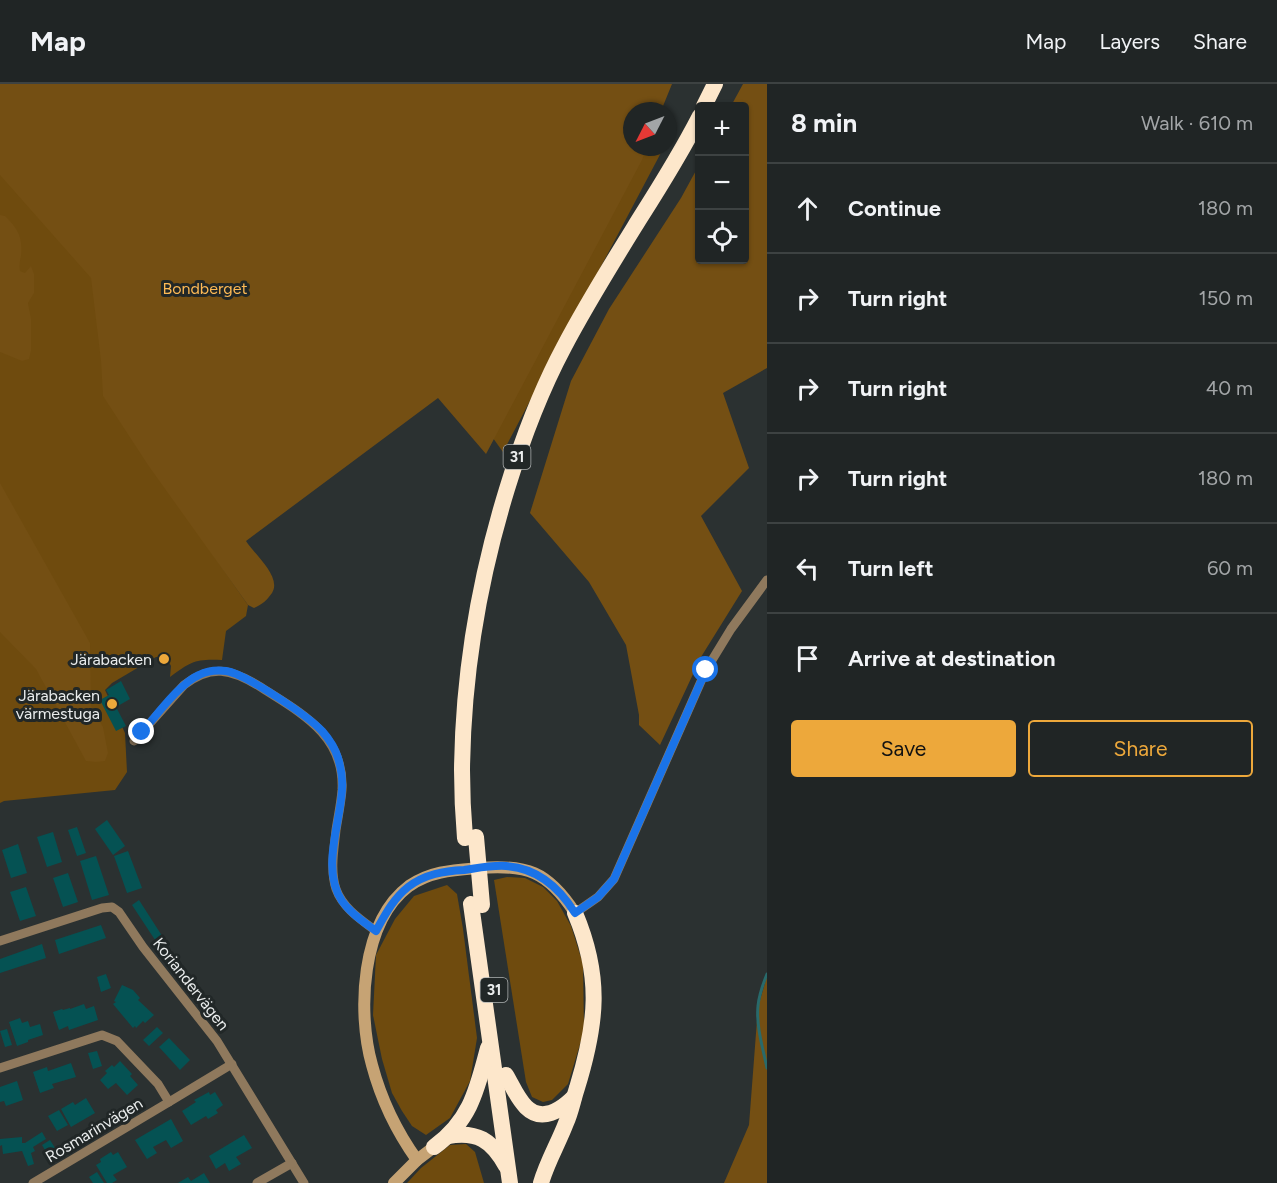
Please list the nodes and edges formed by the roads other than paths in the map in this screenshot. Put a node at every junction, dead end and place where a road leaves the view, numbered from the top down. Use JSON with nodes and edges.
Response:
{"nodes":[{"id":1,"x":715,"y":84,"type":"edge"},
{"id":2,"x":727,"y":84,"type":"edge"},
{"id":3,"x":706,"y":102,"type":"edge"},
{"id":4,"x":718,"y":102,"type":"edge"},
{"id":5,"x":695,"y":123,"type":"edge"},
{"id":6,"x":695,"y":146,"type":"edge"},
{"id":7,"x":767,"y":580,"type":"edge"},
{"id":8,"x":134,"y":741,"type":"dead end"},
{"id":9,"x":470,"y":837,"type":"junction"},
{"id":10,"x":477,"y":905,"type":"junction"},
{"id":11,"x":575,"y":913,"type":"junction"},
{"id":12,"x":376,"y":931,"type":"junction"},
{"id":13,"x":0,"y":941,"type":"edge"},
{"id":14,"x":490,"y":1041,"type":"junction"},
{"id":15,"x":232,"y":1064,"type":"junction"},
{"id":16,"x":0,"y":1068,"type":"edge"},
{"id":17,"x":506,"y":1075,"type":"junction"},
{"id":18,"x":574,"y":1096,"type":"junction"},
{"id":19,"x":169,"y":1102,"type":"junction"},
{"id":20,"x":448,"y":1136,"type":"junction"},
{"id":21,"x":434,"y":1147,"type":"joint"},
{"id":22,"x":417,"y":1160,"type":"junction"},
{"id":23,"x":292,"y":1162,"type":"junction"},
{"id":24,"x":509,"y":1176,"type":"edge"},
{"id":25,"x":33,"y":1183,"type":"edge"},
{"id":26,"x":257,"y":1183,"type":"edge"},
{"id":27,"x":304,"y":1183,"type":"edge"},
{"id":28,"x":394,"y":1183,"type":"edge"},
{"id":29,"x":520,"y":1183,"type":"edge"},
{"id":30,"x":541,"y":1183,"type":"edge"}],
"edges":[{"from":1,"to":3,"type":"highway"},
{"from":2,"to":4,"type":"highway"},
{"from":5,"to":9,"type":"highway","number":"31"},
{"from":6,"to":9,"type":"highway","number":"31"},
{"from":7,"to":11,"type":"street"},
{"from":8,"to":12,"type":"street"},
{"from":9,"to":10,"type":"highway","number":"31","bridge":true},
{"from":10,"to":14,"type":"highway","number":"31"},
{"from":10,"to":17,"type":"highway","number":"31"},
{"from":11,"to":12,"type":"street"},
{"from":11,"to":18,"type":"highway"},
{"from":12,"to":22,"type":"street"},
{"from":13,"to":15,"type":"street","name":"Koriandervägen"},
{"from":14,"to":20,"type":"highway"},
{"from":14,"to":24,"type":"highway","number":"31"},
{"from":15,"to":19,"type":"street","name":"Rosmarinvägen"},
{"from":15,"to":23,"type":"street","name":"Koriandervägen"},
{"from":16,"to":19,"type":"street","name":"Rosmarinvägen"},
{"from":17,"to":18,"type":"highway"},
{"from":17,"to":29,"type":"highway","number":"31"},
{"from":18,"to":30,"type":"highway"},
{"from":19,"to":25,"type":"street","name":"Rosmarinvägen"},
{"from":20,"to":21,"type":"highway"},
{"from":20,"to":24,"type":"highway"},
{"from":21,"to":22,"type":"street"},
{"from":22,"to":28,"type":"street"},
{"from":23,"to":26,"type":"street"},
{"from":23,"to":27,"type":"street","name":"Koriandervägen"}]}
